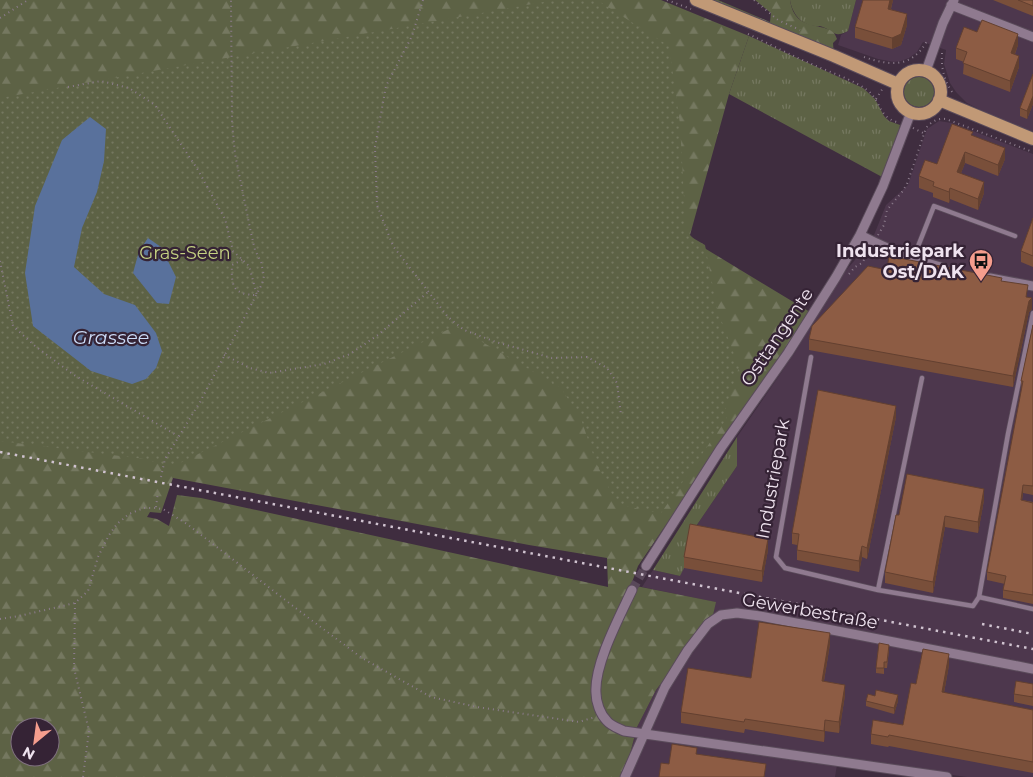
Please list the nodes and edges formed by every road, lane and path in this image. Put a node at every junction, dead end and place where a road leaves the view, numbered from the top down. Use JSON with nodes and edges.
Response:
{"nodes":[{"id":1,"x":28,"y":0,"type":"edge"},
{"id":2,"x":231,"y":0,"type":"edge"},
{"id":3,"x":423,"y":0,"type":"edge"},
{"id":4,"x":667,"y":0,"type":"edge"},
{"id":5,"x":754,"y":0,"type":"edge"},
{"id":6,"x":952,"y":3,"type":"edge"},
{"id":7,"x":695,"y":5,"type":"edge"},
{"id":8,"x":0,"y":18,"type":"edge"},
{"id":9,"x":745,"y":32,"type":"dead end"},
{"id":10,"x":804,"y":32,"type":"dead end"},
{"id":11,"x":938,"y":36,"type":"junction"},
{"id":12,"x":1033,"y":37,"type":"edge"},
{"id":13,"x":942,"y":53,"type":"dead end"},
{"id":14,"x":862,"y":56,"type":"dead end"},
{"id":15,"x":926,"y":71,"type":"junction"},
{"id":16,"x":898,"y":84,"type":"junction"},
{"id":17,"x":68,"y":87,"type":"dead end"},
{"id":18,"x":939,"y":100,"type":"junction"},
{"id":19,"x":951,"y":105,"type":"junction"},
{"id":20,"x":911,"y":112,"type":"junction"},
{"id":21,"x":946,"y":119,"type":"junction"},
{"id":22,"x":906,"y":125,"type":"junction"},
{"id":23,"x":1033,"y":139,"type":"edge"},
{"id":24,"x":1033,"y":152,"type":"edge"},
{"id":25,"x":860,"y":235,"type":"junction"},
{"id":26,"x":1015,"y":236,"type":"dead end"},
{"id":27,"x":913,"y":258,"type":"junction"},
{"id":28,"x":242,"y":260,"type":"junction"},
{"id":29,"x":0,"y":261,"type":"edge"},
{"id":30,"x":950,"y":270,"type":"edge"},
{"id":31,"x":981,"y":276,"type":"edge"},
{"id":32,"x":1033,"y":286,"type":"edge"},
{"id":33,"x":428,"y":292,"type":"junction"},
{"id":34,"x":257,"y":294,"type":"junction"},
{"id":35,"x":1033,"y":313,"type":"edge"},
{"id":36,"x":224,"y":355,"type":"junction"},
{"id":37,"x":811,"y":358,"type":"dead end"},
{"id":38,"x":922,"y":378,"type":"dead end"},
{"id":39,"x":621,"y":415,"type":"dead end"},
{"id":40,"x":179,"y":436,"type":"junction"},
{"id":41,"x":160,"y":477,"type":"dead end"},
{"id":42,"x":158,"y":492,"type":"dead end"},
{"id":43,"x":155,"y":508,"type":"junction"},
{"id":44,"x":646,"y":566,"type":"tunnel mouth"},
{"id":45,"x":632,"y":590,"type":"tunnel mouth"},
{"id":46,"x":878,"y":590,"type":"junction"},
{"id":47,"x":979,"y":597,"type":"junction"},
{"id":48,"x":75,"y":603,"type":"junction"},
{"id":49,"x":1033,"y":609,"type":"edge"},
{"id":50,"x":0,"y":619,"type":"edge"},
{"id":51,"x":1033,"y":669,"type":"edge"},
{"id":52,"x":602,"y":714,"type":"junction"},
{"id":53,"x":644,"y":733,"type":"junction"},
{"id":54,"x":83,"y":777,"type":"edge"},
{"id":55,"x":625,"y":777,"type":"edge"},
{"id":56,"x":947,"y":777,"type":"edge"}],
"edges":[{"from":1,"to":8,"type":"path"},
{"from":2,"to":34,"type":"path"},
{"from":3,"to":33,"type":"path"},
{"from":4,"to":7,"type":"path"},
{"from":5,"to":10,"type":"path"},
{"from":6,"to":11,"type":"street"},
{"from":6,"to":12,"type":"street"},
{"from":7,"to":16,"type":"main road"},
{"from":9,"to":22,"type":"path"},
{"from":11,"to":14,"type":"path"},
{"from":11,"to":15,"type":"street"},
{"from":13,"to":19,"type":"path"},
{"from":15,"to":16,"type":"main road"},
{"from":15,"to":18,"type":"main road"},
{"from":16,"to":20,"type":"main road"},
{"from":17,"to":28,"type":"path"},
{"from":18,"to":19,"type":"main road"},
{"from":18,"to":20,"type":"main road"},
{"from":19,"to":21,"type":"path"},
{"from":19,"to":23,"type":"main road"},
{"from":20,"to":22,"type":"street","name":"Osttangente"},
{"from":21,"to":22,"type":"path"},
{"from":21,"to":24,"type":"path"},
{"from":22,"to":25,"type":"street","name":"Osttangente"},
{"from":25,"to":27,"type":"street"},
{"from":25,"to":44,"type":"street","name":"Osttangente"},
{"from":26,"to":27,"type":"lane"},
{"from":27,"to":30,"type":"street"},
{"from":28,"to":34,"type":"path"},
{"from":28,"to":34,"type":"path"},
{"from":29,"to":40,"type":"path"},
{"from":31,"to":32,"type":"street"},
{"from":33,"to":36,"type":"path"},
{"from":33,"to":39,"type":"path"},
{"from":34,"to":36,"type":"path"},
{"from":35,"to":47,"type":"lane"},
{"from":36,"to":40,"type":"path"},
{"from":37,"to":46,"type":"lane","name":"Industriepark"},
{"from":38,"to":46,"type":"lane"},
{"from":40,"to":41,"type":"path"},
{"from":42,"to":43,"type":"path"},
{"from":43,"to":48,"type":"path"},
{"from":43,"to":52,"type":"path"},
{"from":45,"to":52,"type":"street"},
{"from":46,"to":47,"type":"lane","name":"Industriepark"},
{"from":47,"to":49,"type":"lane"},
{"from":48,"to":50,"type":"path"},
{"from":48,"to":54,"type":"path"},
{"from":51,"to":53,"type":"street","name":"Gewerbestraße"},
{"from":52,"to":53,"type":"street"},
{"from":53,"to":55,"type":"street","name":"Gewerbestraße"},
{"from":53,"to":56,"type":"street"}]}
